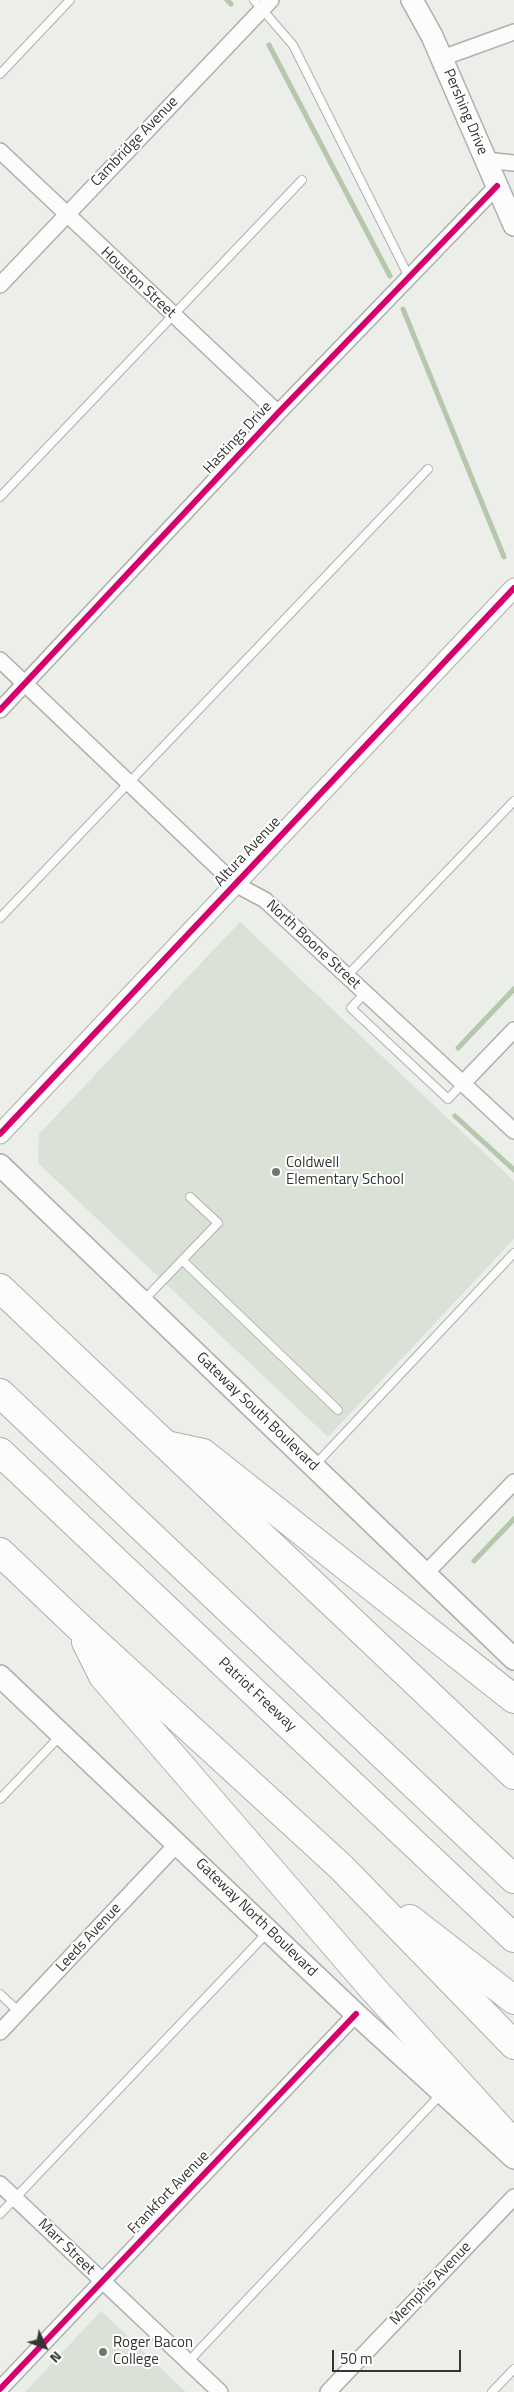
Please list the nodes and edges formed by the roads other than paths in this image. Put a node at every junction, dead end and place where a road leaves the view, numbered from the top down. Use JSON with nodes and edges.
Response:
{"nodes":[{"id":1,"x":70,"y":0,"type":"edge"},
{"id":2,"x":412,"y":0,"type":"edge"},
{"id":3,"x":262,"y":3,"type":"edge"},
{"id":4,"x":514,"y":32,"type":"edge"},
{"id":5,"x":442,"y":58,"type":"junction"},
{"id":6,"x":0,"y":74,"type":"edge"},
{"id":7,"x":0,"y":151,"type":"edge"},
{"id":8,"x":486,"y":160,"type":"junction"},
{"id":9,"x":514,"y":163,"type":"edge"},
{"id":10,"x":302,"y":180,"type":"dead end"},
{"id":11,"x":497,"y":186,"type":"junction"},
{"id":12,"x":66,"y":215,"type":"junction"},
{"id":13,"x":514,"y":225,"type":"edge"},
{"id":14,"x":410,"y":277,"type":"junction"},
{"id":15,"x":0,"y":285,"type":"edge"},
{"id":16,"x":173,"y":316,"type":"junction"},
{"id":17,"x":278,"y":414,"type":"junction"},
{"id":18,"x":428,"y":469,"type":"dead end"},
{"id":19,"x":0,"y":497,"type":"edge"},
{"id":20,"x":514,"y":588,"type":"edge"},
{"id":21,"x":0,"y":660,"type":"edge"},
{"id":22,"x":25,"y":684,"type":"junction"},
{"id":23,"x":0,"y":710,"type":"edge"},
{"id":24,"x":129,"y":782,"type":"junction"},
{"id":25,"x":514,"y":801,"type":"edge"},
{"id":26,"x":235,"y":884,"type":"junction"},
{"id":27,"x":0,"y":918,"type":"edge"},
{"id":28,"x":347,"y":976,"type":"junction"},
{"id":29,"x":365,"y":993,"type":"junction"},
{"id":30,"x":514,"y":1030,"type":"edge"},
{"id":31,"x":463,"y":1083,"type":"junction"},
{"id":32,"x":514,"y":1131,"type":"edge"},
{"id":33,"x":0,"y":1134,"type":"edge"},
{"id":34,"x":0,"y":1165,"type":"edge"},
{"id":35,"x":190,"y":1197,"type":"dead end"},
{"id":36,"x":514,"y":1253,"type":"edge"},
{"id":37,"x":182,"y":1260,"type":"junction"},
{"id":38,"x":0,"y":1288,"type":"edge"},
{"id":39,"x":143,"y":1301,"type":"junction"},
{"id":40,"x":0,"y":1394,"type":"edge"},
{"id":41,"x":338,"y":1410,"type":"dead end"},
{"id":42,"x":166,"y":1446,"type":"junction"},
{"id":43,"x":0,"y":1452,"type":"edge"},
{"id":44,"x":314,"y":1467,"type":"junction"},
{"id":45,"x":514,"y":1482,"type":"edge"},
{"id":46,"x":0,"y":1552,"type":"edge"},
{"id":47,"x":425,"y":1574,"type":"junction"},
{"id":48,"x":79,"y":1627,"type":"junction"},
{"id":49,"x":514,"y":1659,"type":"edge"},
{"id":50,"x":0,"y":1676,"type":"edge"},
{"id":51,"x":514,"y":1699,"type":"edge"},
{"id":52,"x":62,"y":1734,"type":"junction"},
{"id":53,"x":514,"y":1775,"type":"edge"},
{"id":54,"x":0,"y":1798,"type":"edge"},
{"id":55,"x":178,"y":1843,"type":"junction"},
{"id":56,"x":341,"y":1867,"type":"junction"},
{"id":57,"x":514,"y":1879,"type":"edge"},
{"id":58,"x":269,"y":1930,"type":"junction"},
{"id":59,"x":514,"y":1938,"type":"edge"},
{"id":60,"x":0,"y":1994,"type":"edge"},
{"id":61,"x":514,"y":2000,"type":"edge"},
{"id":62,"x":19,"y":2012,"type":"junction"},
{"id":63,"x":356,"y":2014,"type":"junction"},
{"id":64,"x":0,"y":2032,"type":"edge"},
{"id":65,"x":514,"y":2045,"type":"edge"},
{"id":66,"x":442,"y":2093,"type":"junction"},
{"id":67,"x":514,"y":2144,"type":"edge"},
{"id":68,"x":514,"y":2158,"type":"edge"},
{"id":69,"x":0,"y":2184,"type":"edge"},
{"id":70,"x":514,"y":2197,"type":"edge"},
{"id":71,"x":15,"y":2198,"type":"junction"},
{"id":72,"x":0,"y":2214,"type":"edge"},
{"id":73,"x":102,"y":2281,"type":"junction"},
{"id":74,"x":188,"y":2362,"type":"junction"},
{"id":75,"x":514,"y":2369,"type":"edge"},
{"id":76,"x":0,"y":2388,"type":"edge"},
{"id":77,"x":220,"y":2392,"type":"edge"},
{"id":78,"x":328,"y":2392,"type":"edge"},
{"id":79,"x":492,"y":2392,"type":"edge"}],
"edges":[{"from":1,"to":6,"type":"lane"},
{"from":2,"to":5,"type":"main road","name":"Pershing Drive"},
{"from":3,"to":12,"type":"street","name":"Cambridge Avenue"},
{"from":3,"to":14,"type":"lane"},
{"from":4,"to":5,"type":"street"},
{"from":5,"to":8,"type":"main road","name":"Pershing Drive"},
{"from":7,"to":12,"type":"street","name":"Houston Street"},
{"from":8,"to":9,"type":"street"},
{"from":8,"to":11,"type":"main road","name":"Pershing Drive"},
{"from":10,"to":16,"type":"lane"},
{"from":11,"to":13,"type":"main road","name":"Pershing Drive"},
{"from":11,"to":14,"type":"street","name":"Hastings Drive"},
{"from":12,"to":15,"type":"street","name":"Cambridge Avenue"},
{"from":12,"to":16,"type":"street","name":"Houston Street"},
{"from":14,"to":17,"type":"street","name":"Hastings Drive"},
{"from":16,"to":17,"type":"street","name":"Houston Street"},
{"from":16,"to":19,"type":"lane"},
{"from":17,"to":22,"type":"street","name":"Hastings Drive"},
{"from":18,"to":24,"type":"lane"},
{"from":20,"to":26,"type":"street","name":"Altura Avenue"},
{"from":21,"to":22,"type":"street","name":"North Boone Street"},
{"from":22,"to":23,"type":"street","name":"Hastings Drive"},
{"from":22,"to":24,"type":"street","name":"North Boone Street"},
{"from":24,"to":26,"type":"street","name":"North Boone Street"},
{"from":24,"to":27,"type":"lane"},
{"from":25,"to":28,"type":"lane"},
{"from":26,"to":28,"type":"street","name":"North Boone Street"},
{"from":26,"to":33,"type":"street","name":"Altura Avenue"},
{"from":28,"to":29,"type":"street","name":"North Boone Street"},
{"from":29,"to":31,"type":"street","name":"North Boone Street"},
{"from":29,"to":31,"type":"lane"},
{"from":30,"to":31,"type":"street"},
{"from":31,"to":32,"type":"street","name":"North Boone Street"},
{"from":34,"to":39,"type":"main road","name":"Gateway South Boulevard"},
{"from":35,"to":37,"type":"lane"},
{"from":36,"to":44,"type":"lane"},
{"from":37,"to":39,"type":"lane"},
{"from":37,"to":41,"type":"lane"},
{"from":38,"to":42,"type":"highway"},
{"from":39,"to":44,"type":"main road","name":"Gateway South Boulevard"},
{"from":40,"to":57,"type":"highway"},
{"from":42,"to":51,"type":"highway"},
{"from":42,"to":53,"type":"highway"},
{"from":43,"to":59,"type":"highway","name":"Patriot Freeway"},
{"from":44,"to":47,"type":"main road","name":"Gateway South Boulevard"},
{"from":45,"to":47,"type":"street"},
{"from":46,"to":48,"type":"highway"},
{"from":47,"to":49,"type":"main road","name":"Gateway South Boulevard"},
{"from":48,"to":56,"type":"highway"},
{"from":48,"to":67,"type":"highway"},
{"from":50,"to":52,"type":"main road","name":"Gateway North Boulevard"},
{"from":52,"to":54,"type":"lane"},
{"from":52,"to":55,"type":"main road","name":"Gateway North Boulevard"},
{"from":55,"to":58,"type":"main road","name":"Gateway North Boulevard"},
{"from":55,"to":62,"type":"street","name":"Leeds Avenue"},
{"from":56,"to":61,"type":"highway"},
{"from":56,"to":65,"type":"highway"},
{"from":58,"to":63,"type":"main road","name":"Gateway North Boulevard"},
{"from":58,"to":71,"type":"lane"},
{"from":60,"to":62,"type":"lane"},
{"from":62,"to":64,"type":"street","name":"Leeds Avenue"},
{"from":63,"to":66,"type":"main road","name":"Gateway North Boulevard"},
{"from":63,"to":73,"type":"street","name":"Frankfort Avenue"},
{"from":66,"to":68,"type":"main road","name":"Gateway North Boulevard"},
{"from":66,"to":74,"type":"lane"},
{"from":69,"to":71,"type":"street","name":"Marr Street"},
{"from":70,"to":78,"type":"street","name":"Memphis Avenue"},
{"from":71,"to":72,"type":"lane"},
{"from":71,"to":73,"type":"street","name":"Marr Street"},
{"from":73,"to":74,"type":"street","name":"Marr Street"},
{"from":73,"to":76,"type":"street","name":"Frankfort Avenue"},
{"from":74,"to":77,"type":"street","name":"Marr Street"},
{"from":75,"to":79,"type":"lane"}]}
